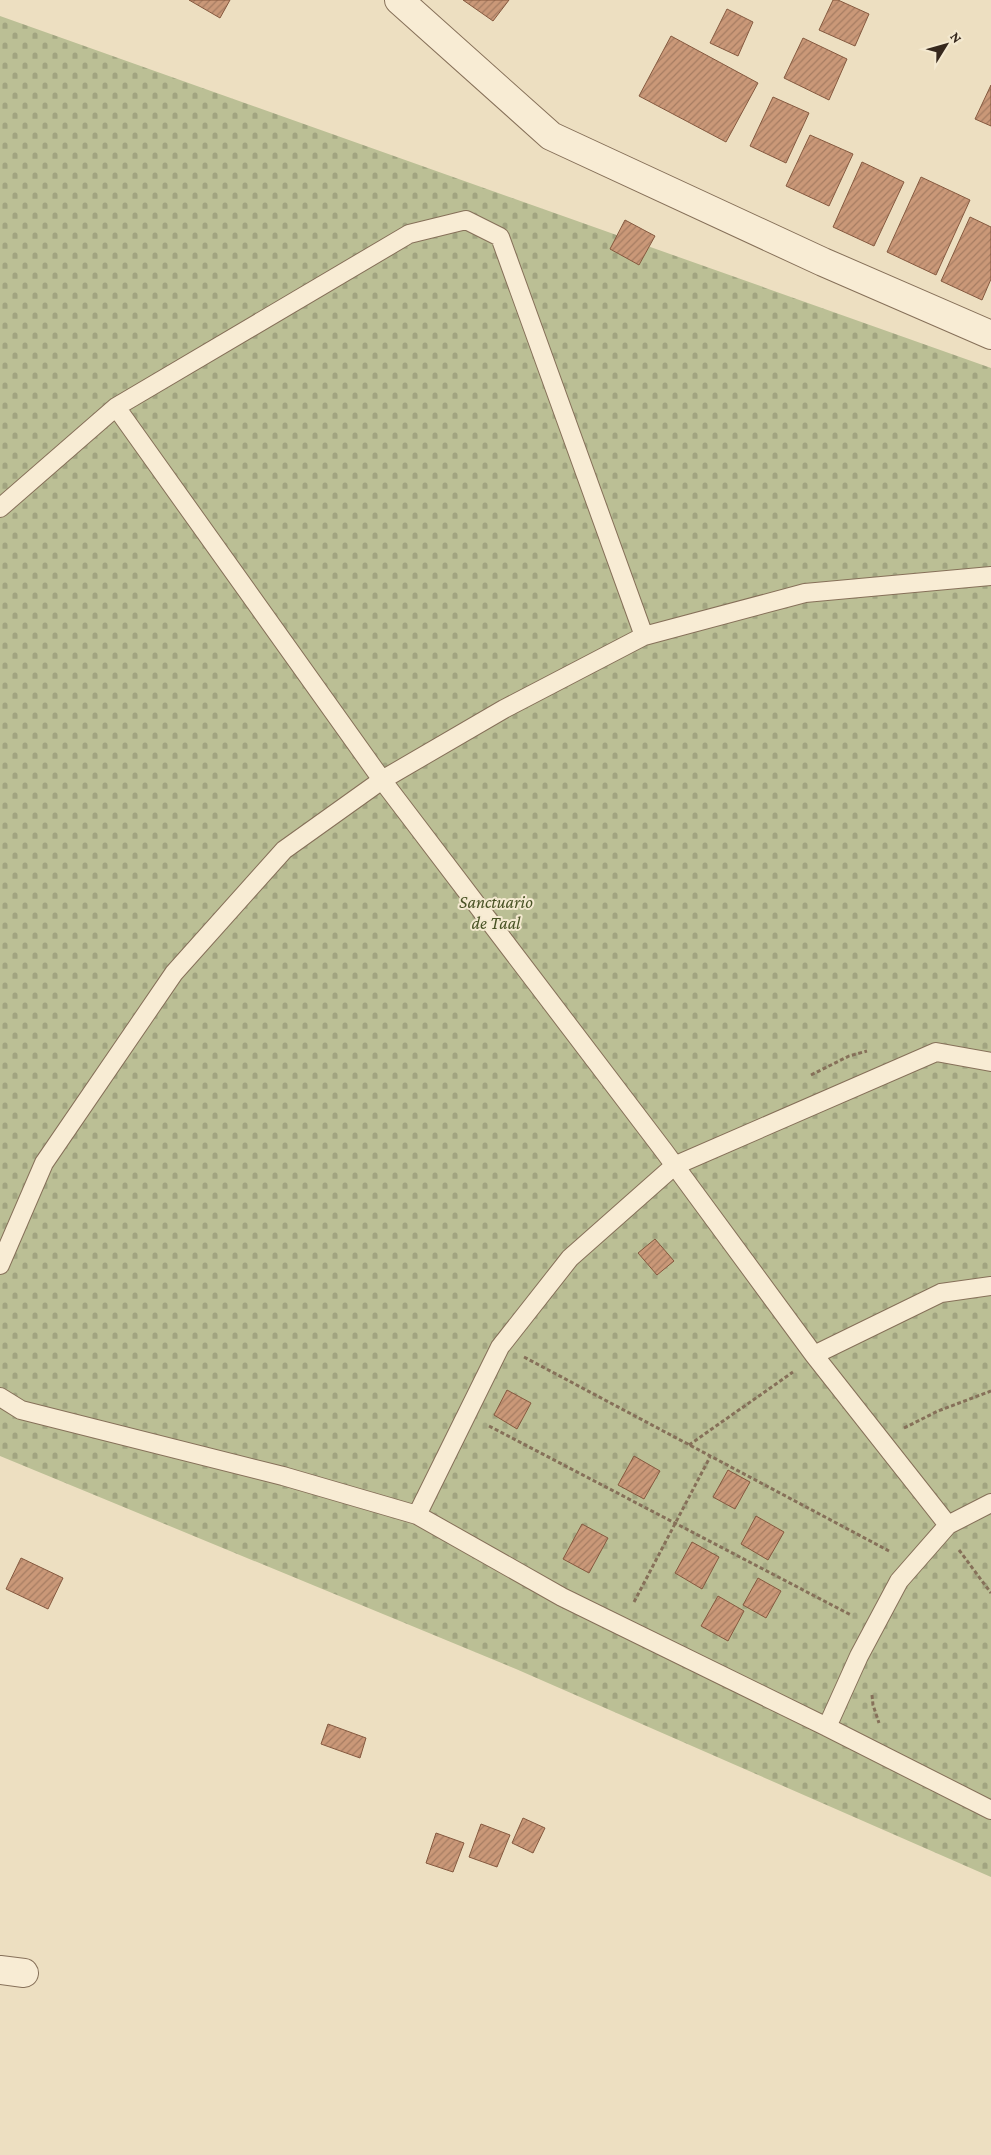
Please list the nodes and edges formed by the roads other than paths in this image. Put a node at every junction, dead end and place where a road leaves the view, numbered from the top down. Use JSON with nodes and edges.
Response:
{"nodes":[{"id":1,"x":399,"y":0,"type":"edge"},
{"id":2,"x":991,"y":335,"type":"edge"},
{"id":3,"x":116,"y":407,"type":"junction"},
{"id":4,"x":0,"y":508,"type":"edge"},
{"id":5,"x":991,"y":576,"type":"edge"},
{"id":6,"x":644,"y":636,"type":"junction"},
{"id":7,"x":382,"y":780,"type":"junction"},
{"id":8,"x":991,"y":1062,"type":"edge"},
{"id":9,"x":674,"y":1166,"type":"junction"},
{"id":10,"x":0,"y":1265,"type":"edge"},
{"id":11,"x":991,"y":1286,"type":"edge"},
{"id":12,"x":814,"y":1355,"type":"junction"},
{"id":13,"x":0,"y":1396,"type":"edge"},
{"id":14,"x":991,"y":1503,"type":"edge"},
{"id":15,"x":417,"y":1515,"type":"junction"},
{"id":16,"x":948,"y":1525,"type":"junction"},
{"id":17,"x":827,"y":1727,"type":"junction"},
{"id":18,"x":991,"y":1810,"type":"edge"}],
"edges":[{"from":1,"to":2,"type":"street"},
{"from":3,"to":4,"type":"lane"},
{"from":3,"to":6,"type":"lane"},
{"from":3,"to":7,"type":"lane"},
{"from":5,"to":6,"type":"lane"},
{"from":6,"to":7,"type":"lane"},
{"from":7,"to":9,"type":"lane"},
{"from":7,"to":10,"type":"lane"},
{"from":8,"to":9,"type":"lane"},
{"from":9,"to":12,"type":"lane"},
{"from":9,"to":15,"type":"lane"},
{"from":11,"to":12,"type":"lane"},
{"from":12,"to":16,"type":"lane"},
{"from":13,"to":15,"type":"lane"},
{"from":14,"to":16,"type":"lane"},
{"from":15,"to":17,"type":"lane"},
{"from":16,"to":17,"type":"lane"},
{"from":17,"to":18,"type":"lane"}]}
